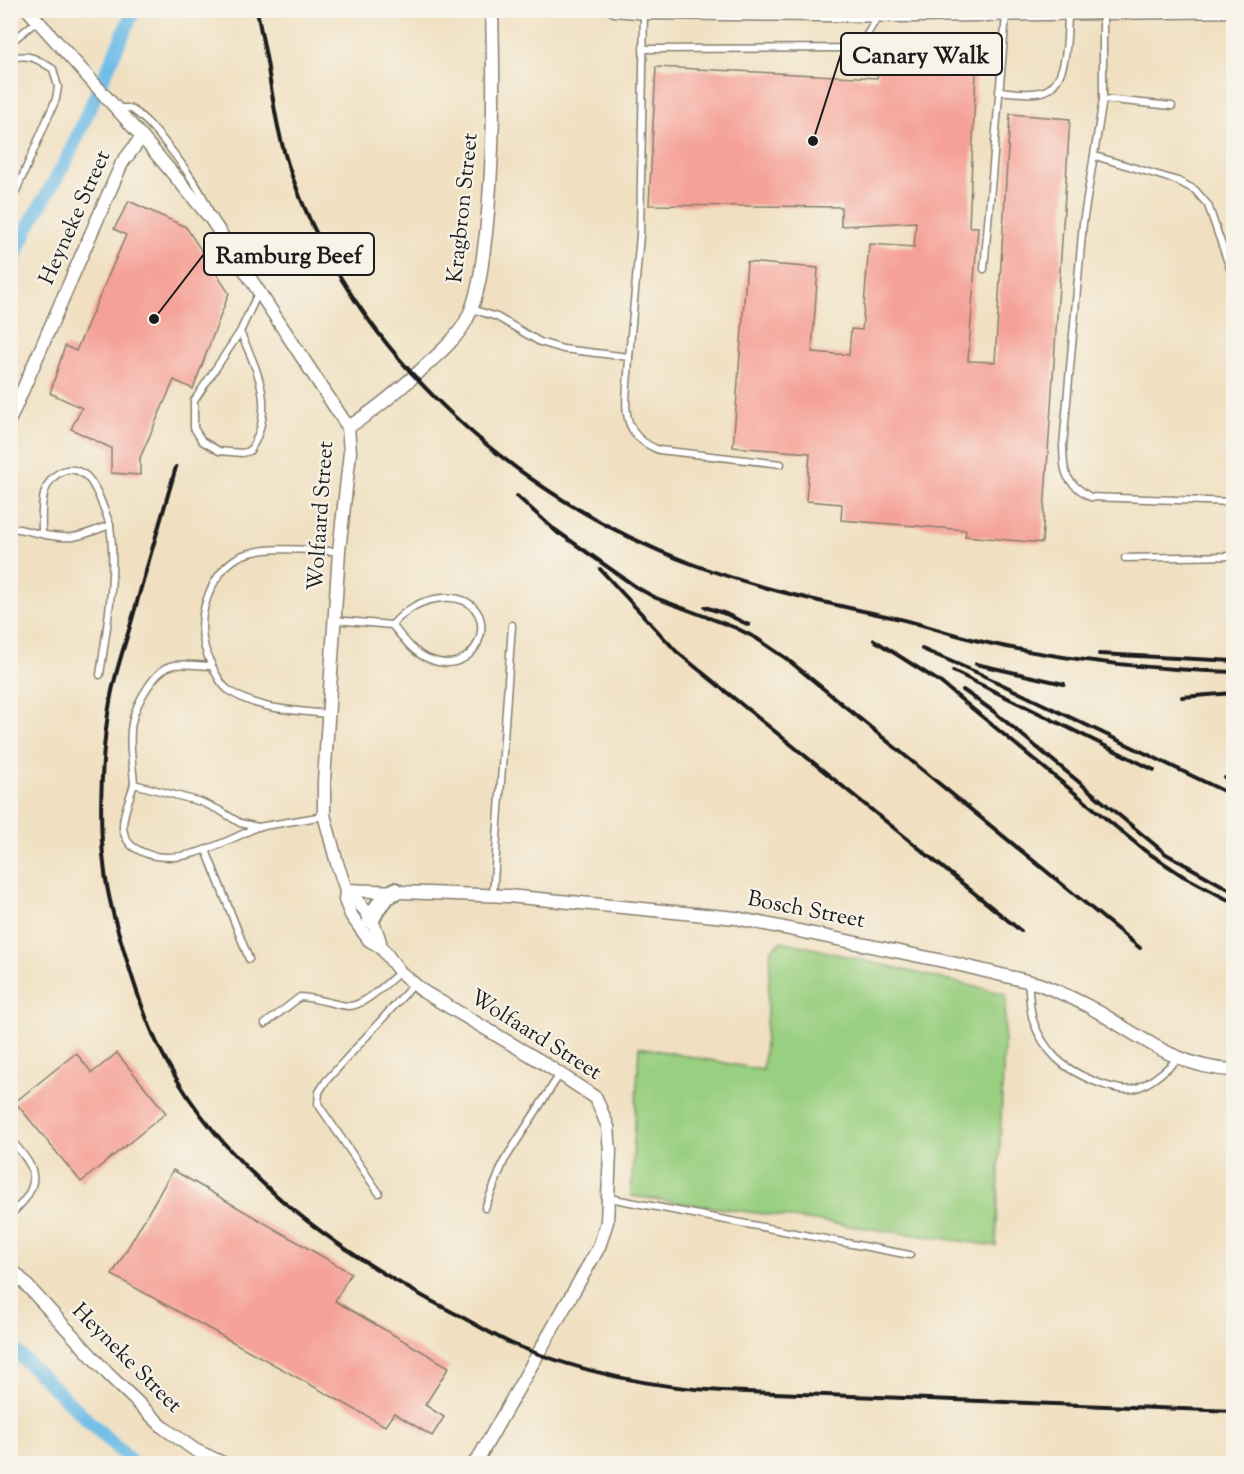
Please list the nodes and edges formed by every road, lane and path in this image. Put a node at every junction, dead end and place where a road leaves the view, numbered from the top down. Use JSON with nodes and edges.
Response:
{"nodes":[{"id":1,"x":492,"y":10,"type":"edge"},
{"id":2,"x":614,"y":10,"type":"edge"},
{"id":3,"x":1233,"y":11,"type":"edge"},
{"id":4,"x":648,"y":12,"type":"edge"},
{"id":5,"x":915,"y":13,"type":"edge"},
{"id":6,"x":1103,"y":13,"type":"junction"},
{"id":7,"x":1068,"y":14,"type":"junction"},
{"id":8,"x":34,"y":15,"type":"edge"},
{"id":9,"x":1006,"y":15,"type":"junction"},
{"id":10,"x":878,"y":16,"type":"junction"},
{"id":11,"x":10,"y":43,"type":"edge"},
{"id":12,"x":643,"y":49,"type":"junction"},
{"id":13,"x":10,"y":58,"type":"edge"},
{"id":14,"x":999,"y":91,"type":"junction"},
{"id":15,"x":1103,"y":99,"type":"junction"},
{"id":16,"x":114,"y":105,"type":"junction"},
{"id":17,"x":1172,"y":106,"type":"dead end"},
{"id":18,"x":142,"y":137,"type":"junction"},
{"id":19,"x":1095,"y":156,"type":"junction"},
{"id":20,"x":10,"y":205,"type":"edge"},
{"id":21,"x":211,"y":219,"type":"junction"},
{"id":22,"x":984,"y":269,"type":"dead end"},
{"id":23,"x":1233,"y":280,"type":"edge"},
{"id":24,"x":259,"y":291,"type":"junction"},
{"id":25,"x":472,"y":309,"type":"junction"},
{"id":26,"x":240,"y":332,"type":"junction"},
{"id":27,"x":629,"y":357,"type":"junction"},
{"id":28,"x":10,"y":419,"type":"edge"},
{"id":29,"x":348,"y":427,"type":"junction"},
{"id":30,"x":782,"y":464,"type":"dead end"},
{"id":31,"x":1233,"y":502,"type":"edge"},
{"id":32,"x":111,"y":525,"type":"junction"},
{"id":33,"x":10,"y":527,"type":"edge"},
{"id":34,"x":42,"y":533,"type":"junction"},
{"id":35,"x":339,"y":551,"type":"junction"},
{"id":36,"x":1233,"y":556,"type":"edge"},
{"id":37,"x":1125,"y":558,"type":"dead end"},
{"id":38,"x":334,"y":620,"type":"junction"},
{"id":39,"x":392,"y":625,"type":"junction"},
{"id":40,"x":512,"y":625,"type":"dead end"},
{"id":41,"x":212,"y":666,"type":"junction"},
{"id":42,"x":100,"y":675,"type":"dead end"},
{"id":43,"x":327,"y":714,"type":"junction"},
{"id":44,"x":134,"y":784,"type":"junction"},
{"id":45,"x":324,"y":815,"type":"junction"},
{"id":46,"x":258,"y":827,"type":"junction"},
{"id":47,"x":206,"y":850,"type":"junction"},
{"id":48,"x":346,"y":890,"type":"junction"},
{"id":49,"x":394,"y":891,"type":"junction"},
{"id":50,"x":493,"y":895,"type":"junction"},
{"id":51,"x":371,"y":920,"type":"junction"},
{"id":52,"x":381,"y":947,"type":"junction"},
{"id":53,"x":249,"y":959,"type":"dead end"},
{"id":54,"x":400,"y":972,"type":"junction"},
{"id":55,"x":1028,"y":981,"type":"junction"},
{"id":56,"x":414,"y":984,"type":"junction"},
{"id":57,"x":265,"y":1024,"type":"dead end"},
{"id":58,"x":1179,"y":1058,"type":"junction"},
{"id":59,"x":1233,"y":1070,"type":"edge"},
{"id":60,"x":560,"y":1074,"type":"junction"},
{"id":61,"x":10,"y":1138,"type":"edge"},
{"id":62,"x":379,"y":1193,"type":"dead end"},
{"id":63,"x":609,"y":1198,"type":"junction"},
{"id":64,"x":485,"y":1208,"type":"dead end"},
{"id":65,"x":10,"y":1215,"type":"edge"},
{"id":66,"x":910,"y":1255,"type":"dead end"},
{"id":67,"x":10,"y":1267,"type":"edge"},
{"id":68,"x":225,"y":1464,"type":"edge"},
{"id":69,"x":474,"y":1464,"type":"edge"}],
"edges":[{"from":1,"to":25,"type":"street","name":"Kragbron Street"},
{"from":2,"to":4,"type":"street"},
{"from":3,"to":6,"type":"street"},
{"from":4,"to":10,"type":"street"},
{"from":4,"to":12,"type":"lane"},
{"from":5,"to":9,"type":"street"},
{"from":5,"to":10,"type":"street"},
{"from":6,"to":7,"type":"street"},
{"from":6,"to":15,"type":"lane"},
{"from":7,"to":9,"type":"street"},
{"from":7,"to":14,"type":"lane"},
{"from":8,"to":11,"type":"lane"},
{"from":8,"to":16,"type":"street","name":"Wolfaard Street"},
{"from":9,"to":14,"type":"lane"},
{"from":10,"to":12,"type":"lane"},
{"from":12,"to":27,"type":"lane"},
{"from":13,"to":20,"type":"lane"},
{"from":14,"to":22,"type":"lane"},
{"from":15,"to":17,"type":"lane"},
{"from":15,"to":19,"type":"lane"},
{"from":16,"to":18,"type":"street","name":"Wolfaard Street"},
{"from":16,"to":21,"type":"lane"},
{"from":18,"to":21,"type":"street","name":"Wolfaard Street"},
{"from":18,"to":28,"type":"street","name":"Heyneke Street"},
{"from":19,"to":23,"type":"lane"},
{"from":19,"to":31,"type":"lane"},
{"from":21,"to":24,"type":"street","name":"Wolfaard Street"},
{"from":24,"to":26,"type":"lane"},
{"from":24,"to":29,"type":"street","name":"Wolfaard Street"},
{"from":25,"to":27,"type":"lane"},
{"from":25,"to":29,"type":"street","name":"Kragbron Street"},
{"from":26,"to":26,"type":"lane"},
{"from":27,"to":30,"type":"lane"},
{"from":29,"to":35,"type":"street","name":"Wolfaard Street"},
{"from":32,"to":34,"type":"lane"},
{"from":32,"to":34,"type":"lane"},
{"from":32,"to":42,"type":"lane"},
{"from":33,"to":34,"type":"lane"},
{"from":35,"to":38,"type":"street","name":"Wolfaard Street"},
{"from":35,"to":41,"type":"lane"},
{"from":36,"to":37,"type":"lane"},
{"from":38,"to":39,"type":"lane"},
{"from":38,"to":43,"type":"street","name":"Wolfaard Street"},
{"from":39,"to":39,"type":"lane"},
{"from":40,"to":50,"type":"lane"},
{"from":41,"to":43,"type":"lane"},
{"from":41,"to":44,"type":"lane"},
{"from":43,"to":45,"type":"street","name":"Wolfaard Street"},
{"from":44,"to":46,"type":"lane"},
{"from":44,"to":47,"type":"lane"},
{"from":45,"to":46,"type":"lane"},
{"from":45,"to":48,"type":"street","name":"Wolfaard Street"},
{"from":46,"to":47,"type":"lane"},
{"from":47,"to":53,"type":"lane"},
{"from":48,"to":49,"type":"street","name":"Bosch Street"},
{"from":48,"to":51,"type":"street","name":"Wolfaard Street"},
{"from":48,"to":52,"type":"street","name":"Wolfaard Street"},
{"from":49,"to":50,"type":"street","name":"Bosch Street"},
{"from":49,"to":51,"type":"street"},
{"from":50,"to":55,"type":"street","name":"Bosch Street"},
{"from":51,"to":52,"type":"street","name":"Wolfaard Street"},
{"from":52,"to":54,"type":"street","name":"Wolfaard Street"},
{"from":54,"to":56,"type":"street","name":"Wolfaard Street"},
{"from":54,"to":57,"type":"lane"},
{"from":55,"to":58,"type":"street","name":"Bosch Street"},
{"from":55,"to":58,"type":"lane"},
{"from":56,"to":60,"type":"street","name":"Wolfaard Street"},
{"from":56,"to":62,"type":"lane"},
{"from":58,"to":59,"type":"street","name":"Bosch Street"},
{"from":60,"to":63,"type":"street","name":"Wolfaard Street"},
{"from":60,"to":64,"type":"lane"},
{"from":61,"to":65,"type":"lane"},
{"from":63,"to":66,"type":"lane"},
{"from":63,"to":69,"type":"street","name":"Wolfaard Street"},
{"from":67,"to":68,"type":"street","name":"Heyneke Street"}]}
